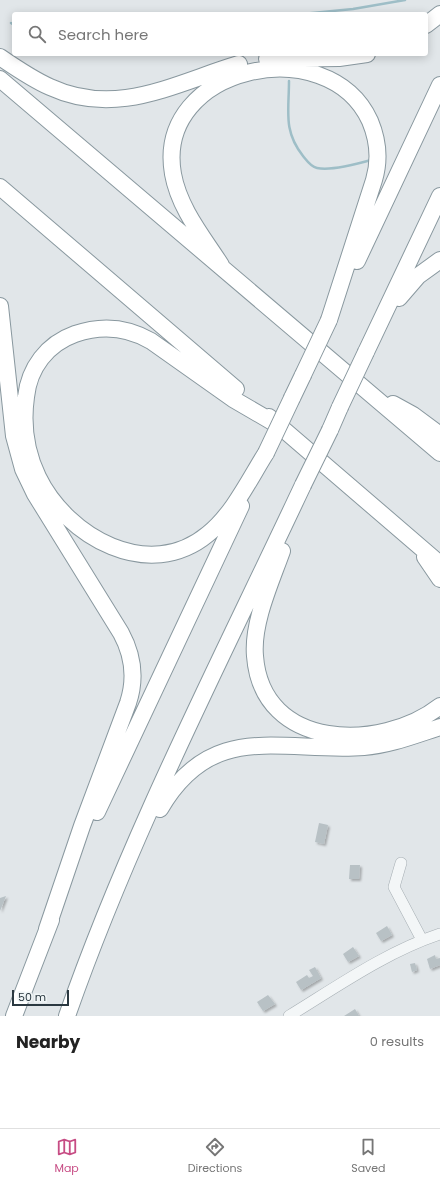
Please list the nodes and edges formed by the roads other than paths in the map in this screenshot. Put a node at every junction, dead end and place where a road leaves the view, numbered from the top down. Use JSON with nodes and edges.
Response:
{"nodes":[{"id":1,"x":440,"y":14,"type":"edge"},
{"id":2,"x":428,"y":23,"type":"edge"},
{"id":3,"x":354,"y":56,"type":"edge"},
{"id":4,"x":0,"y":57,"type":"edge"},
{"id":5,"x":0,"y":79,"type":"edge"},
{"id":6,"x":440,"y":86,"type":"edge"},
{"id":7,"x":0,"y":187,"type":"edge"},
{"id":8,"x":440,"y":196,"type":"edge"},
{"id":9,"x":440,"y":260,"type":"edge"},
{"id":10,"x":221,"y":265,"type":"junction"},
{"id":11,"x":0,"y":306,"type":"edge"},
{"id":12,"x":329,"y":320,"type":"junction"},
{"id":13,"x":366,"y":352,"type":"junction"},
{"id":14,"x":367,"y":391,"type":"junction"},
{"id":15,"x":276,"y":424,"type":"junction"},
{"id":16,"x":440,"y":434,"type":"edge"},
{"id":17,"x":266,"y":453,"type":"junction"},
{"id":18,"x":440,"y":453,"type":"edge"},
{"id":19,"x":303,"y":485,"type":"junction"},
{"id":20,"x":417,"y":544,"type":"junction"},
{"id":21,"x":440,"y":564,"type":"edge"},
{"id":22,"x":440,"y":579,"type":"edge"},
{"id":23,"x":440,"y":706,"type":"edge"},
{"id":24,"x":440,"y":727,"type":"edge"},
{"id":25,"x":402,"y":864,"type":"dead end"},
{"id":26,"x":111,"y":900,"type":"junction"},
{"id":27,"x":47,"y":929,"type":"junction"},
{"id":28,"x":440,"y":934,"type":"edge"},
{"id":29,"x":422,"y":940,"type":"junction"},
{"id":30,"x":14,"y":1016,"type":"edge"},
{"id":31,"x":67,"y":1016,"type":"edge"},
{"id":32,"x":289,"y":1016,"type":"edge"}],
"edges":[{"from":1,"to":2,"type":"highway"},
{"from":3,"to":4,"type":"highway"},
{"from":5,"to":10,"type":"highway"},
{"from":6,"to":12,"type":"highway"},
{"from":7,"to":15,"type":"highway"},
{"from":8,"to":13,"type":"highway"},
{"from":9,"to":13,"type":"highway"},
{"from":10,"to":12,"type":"highway"},
{"from":10,"to":14,"type":"highway"},
{"from":11,"to":27,"type":"highway"},
{"from":12,"to":17,"type":"highway","bridge":true},
{"from":13,"to":19,"type":"highway","bridge":true},
{"from":14,"to":16,"type":"highway"},
{"from":14,"to":18,"type":"highway"},
{"from":15,"to":17,"type":"highway"},
{"from":15,"to":20,"type":"highway"},
{"from":17,"to":27,"type":"highway"},
{"from":19,"to":23,"type":"highway"},
{"from":19,"to":26,"type":"highway"},
{"from":20,"to":21,"type":"highway"},
{"from":20,"to":22,"type":"highway"},
{"from":24,"to":26,"type":"highway"},
{"from":25,"to":29,"type":"street"},
{"from":26,"to":31,"type":"highway"},
{"from":27,"to":30,"type":"highway"},
{"from":28,"to":29,"type":"street"},
{"from":29,"to":32,"type":"street"}]}
